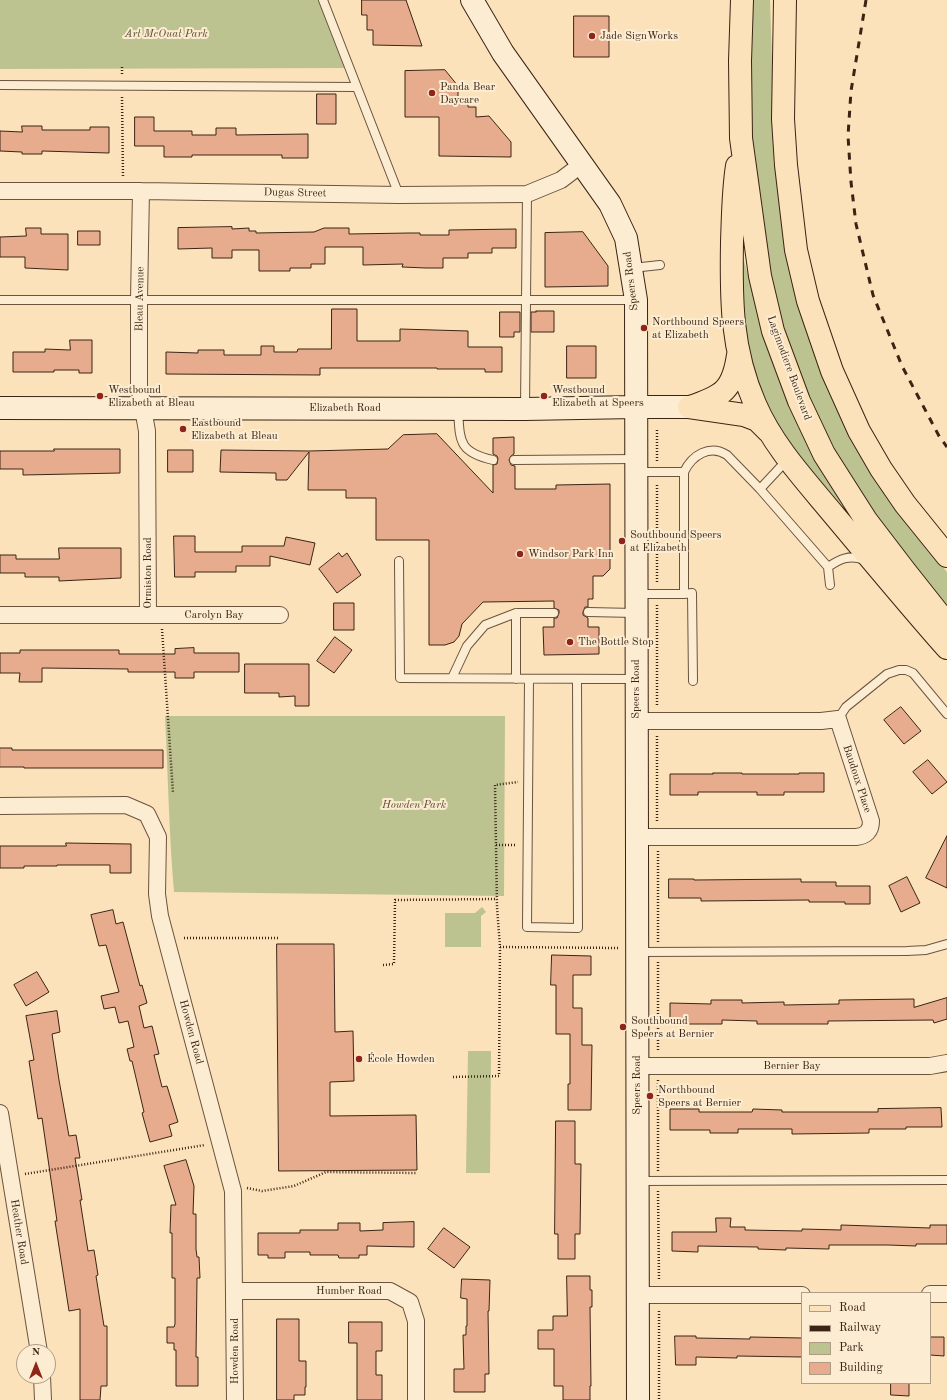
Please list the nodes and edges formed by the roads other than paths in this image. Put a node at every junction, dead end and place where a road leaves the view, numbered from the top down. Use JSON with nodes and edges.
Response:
{"nodes":[{"id":1,"x":324,"y":0,"type":"edge"},
{"id":2,"x":472,"y":0,"type":"edge"},
{"id":3,"x":742,"y":0,"type":"edge"},
{"id":4,"x":785,"y":0,"type":"edge"},
{"id":5,"x":0,"y":85,"type":"edge"},
{"id":6,"x":356,"y":87,"type":"junction"},
{"id":7,"x":741,"y":138,"type":"junction"},
{"id":8,"x":582,"y":164,"type":"junction"},
{"id":9,"x":0,"y":191,"type":"edge"},
{"id":10,"x":141,"y":191,"type":"junction"},
{"id":11,"x":527,"y":194,"type":"junction"},
{"id":12,"x":399,"y":195,"type":"junction"},
{"id":13,"x":660,"y":265,"type":"dead end"},
{"id":14,"x":631,"y":268,"type":"junction"},
{"id":15,"x":0,"y":300,"type":"edge"},
{"id":16,"x":139,"y":300,"type":"junction"},
{"id":17,"x":636,"y":300,"type":"junction"},
{"id":18,"x":526,"y":301,"type":"junction"},
{"id":19,"x":738,"y":353,"type":"junction"},
{"id":20,"x":142,"y":407,"type":"junction"},
{"id":21,"x":636,"y":407,"type":"junction"},
{"id":22,"x":690,"y":407,"type":"junction"},
{"id":23,"x":0,"y":408,"type":"edge"},
{"id":24,"x":458,"y":408,"type":"junction"},
{"id":25,"x":525,"y":409,"type":"junction"},
{"id":26,"x":772,"y":435,"type":"junction"},
{"id":27,"x":788,"y":459,"type":"junction"},
{"id":28,"x":493,"y":460,"type":"dead end"},
{"id":29,"x":514,"y":460,"type":"dead end"},
{"id":30,"x":643,"y":464,"type":"junction"},
{"id":31,"x":684,"y":472,"type":"junction"},
{"id":32,"x":760,"y":489,"type":"junction"},
{"id":33,"x":947,"y":556,"type":"edge"},
{"id":34,"x":399,"y":561,"type":"dead end"},
{"id":35,"x":876,"y":566,"type":"junction"},
{"id":36,"x":828,"y":567,"type":"junction"},
{"id":37,"x":830,"y":586,"type":"dead end"},
{"id":38,"x":684,"y":594,"type":"junction"},
{"id":39,"x":636,"y":603,"type":"junction"},
{"id":40,"x":588,"y":612,"type":"dead end"},
{"id":41,"x":516,"y":613,"type":"junction"},
{"id":42,"x":554,"y":613,"type":"dead end"},
{"id":43,"x":0,"y":615,"type":"edge"},
{"id":44,"x":148,"y":615,"type":"junction"},
{"id":45,"x":280,"y":615,"type":"dead end"},
{"id":46,"x":947,"y":624,"type":"edge"},
{"id":47,"x":947,"y":648,"type":"edge"},
{"id":48,"x":452,"y":678,"type":"junction"},
{"id":49,"x":516,"y":679,"type":"junction"},
{"id":50,"x":529,"y":680,"type":"junction"},
{"id":51,"x":577,"y":680,"type":"junction"},
{"id":52,"x":636,"y":680,"type":"junction"},
{"id":53,"x":693,"y":681,"type":"dead end"},
{"id":54,"x":947,"y":714,"type":"edge"},
{"id":55,"x":838,"y":719,"type":"junction"},
{"id":56,"x":636,"y":721,"type":"junction"},
{"id":57,"x":0,"y":806,"type":"edge"},
{"id":58,"x":637,"y":837,"type":"junction"},
{"id":59,"x":947,"y":944,"type":"edge"},
{"id":60,"x":637,"y":952,"type":"junction"},
{"id":61,"x":947,"y":1063,"type":"edge"},
{"id":62,"x":637,"y":1066,"type":"junction"},
{"id":63,"x":0,"y":1113,"type":"edge"},
{"id":64,"x":648,"y":1178,"type":"junction"},
{"id":65,"x":947,"y":1180,"type":"edge"},
{"id":66,"x":235,"y":1291,"type":"junction"},
{"id":67,"x":931,"y":1294,"type":"edge"},
{"id":68,"x":947,"y":1294,"type":"edge"},
{"id":69,"x":638,"y":1295,"type":"junction"},
{"id":70,"x":801,"y":1295,"type":"edge"},
{"id":71,"x":38,"y":1344,"type":"edge"},
{"id":72,"x":42,"y":1384,"type":"edge"},
{"id":73,"x":43,"y":1400,"type":"edge"},
{"id":74,"x":235,"y":1400,"type":"edge"},
{"id":75,"x":416,"y":1400,"type":"edge"},
{"id":76,"x":638,"y":1400,"type":"edge"}],
"edges":[{"from":1,"to":6,"type":"lane"},
{"from":2,"to":8,"type":"street","name":"Speers Road"},
{"from":3,"to":7,"type":"main road","name":"Lagimodiere Boulevard"},
{"from":4,"to":33,"type":"main road"},
{"from":5,"to":6,"type":"lane"},
{"from":6,"to":12,"type":"lane"},
{"from":7,"to":19,"type":"main road"},
{"from":7,"to":46,"type":"main road","name":"Lagimodiere Boulevard"},
{"from":8,"to":11,"type":"street","name":"Dugas Street"},
{"from":8,"to":14,"type":"street","name":"Speers Road"},
{"from":9,"to":10,"type":"street","name":"Dugas Street"},
{"from":10,"to":12,"type":"street","name":"Dugas Street"},
{"from":10,"to":16,"type":"street","name":"Bleau Avenue"},
{"from":11,"to":12,"type":"street","name":"Dugas Street"},
{"from":11,"to":18,"type":"lane"},
{"from":13,"to":14,"type":"lane"},
{"from":14,"to":17,"type":"street","name":"Speers Road"},
{"from":15,"to":16,"type":"lane"},
{"from":16,"to":18,"type":"lane"},
{"from":16,"to":20,"type":"street","name":"Bleau Avenue"},
{"from":17,"to":18,"type":"lane"},
{"from":17,"to":21,"type":"street","name":"Speers Road"},
{"from":18,"to":25,"type":"lane"},
{"from":19,"to":22,"type":"main road"},
{"from":19,"to":26,"type":"main road"},
{"from":20,"to":23,"type":"street","name":"Elizabeth Road"},
{"from":20,"to":24,"type":"street","name":"Elizabeth Road"},
{"from":20,"to":44,"type":"street","name":"Ormiston Road"},
{"from":21,"to":22,"type":"street","name":"Elizabeth Road"},
{"from":21,"to":25,"type":"street","name":"Elizabeth Road"},
{"from":21,"to":30,"type":"street","name":"Speers Road"},
{"from":22,"to":26,"type":"main road"},
{"from":24,"to":25,"type":"street","name":"Elizabeth Road"},
{"from":24,"to":28,"type":"lane"},
{"from":26,"to":27,"type":"main road"},
{"from":27,"to":32,"type":"lane"},
{"from":27,"to":35,"type":"main road"},
{"from":29,"to":30,"type":"lane"},
{"from":30,"to":31,"type":"lane"},
{"from":30,"to":39,"type":"street","name":"Speers Road"},
{"from":31,"to":32,"type":"lane"},
{"from":31,"to":38,"type":"lane"},
{"from":32,"to":36,"type":"lane"},
{"from":34,"to":48,"type":"lane"},
{"from":35,"to":36,"type":"lane"},
{"from":35,"to":47,"type":"main road"},
{"from":36,"to":37,"type":"lane"},
{"from":38,"to":39,"type":"lane"},
{"from":38,"to":53,"type":"lane"},
{"from":39,"to":40,"type":"lane"},
{"from":39,"to":52,"type":"street","name":"Speers Road"},
{"from":41,"to":42,"type":"lane"},
{"from":41,"to":48,"type":"lane"},
{"from":41,"to":49,"type":"lane"},
{"from":43,"to":44,"type":"street","name":"Ormiston Road"},
{"from":44,"to":45,"type":"street","name":"Carolyn Bay"},
{"from":48,"to":49,"type":"lane"},
{"from":49,"to":50,"type":"lane"},
{"from":50,"to":51,"type":"lane"},
{"from":50,"to":51,"type":"lane"},
{"from":51,"to":52,"type":"lane"},
{"from":52,"to":56,"type":"street","name":"Speers Road"},
{"from":54,"to":55,"type":"lane"},
{"from":55,"to":56,"type":"street"},
{"from":55,"to":58,"type":"street","name":"Baudoux Place"},
{"from":56,"to":58,"type":"street","name":"Speers Road"},
{"from":57,"to":66,"type":"street","name":"Howden Road"},
{"from":58,"to":60,"type":"street","name":"Speers Road"},
{"from":59,"to":60,"type":"lane"},
{"from":60,"to":62,"type":"street","name":"Speers Road"},
{"from":61,"to":62,"type":"street","name":"Bernier Bay"},
{"from":62,"to":64,"type":"street","name":"Speers Road"},
{"from":63,"to":71,"type":"street","name":"Heather Road"},
{"from":64,"to":65,"type":"lane"},
{"from":64,"to":69,"type":"street","name":"Speers Road"},
{"from":66,"to":74,"type":"street","name":"Howden Road"},
{"from":66,"to":75,"type":"street","name":"Humber Road"},
{"from":67,"to":68,"type":"street"},
{"from":69,"to":70,"type":"street"},
{"from":69,"to":76,"type":"street","name":"Speers Road"},
{"from":72,"to":73,"type":"street"}]}
